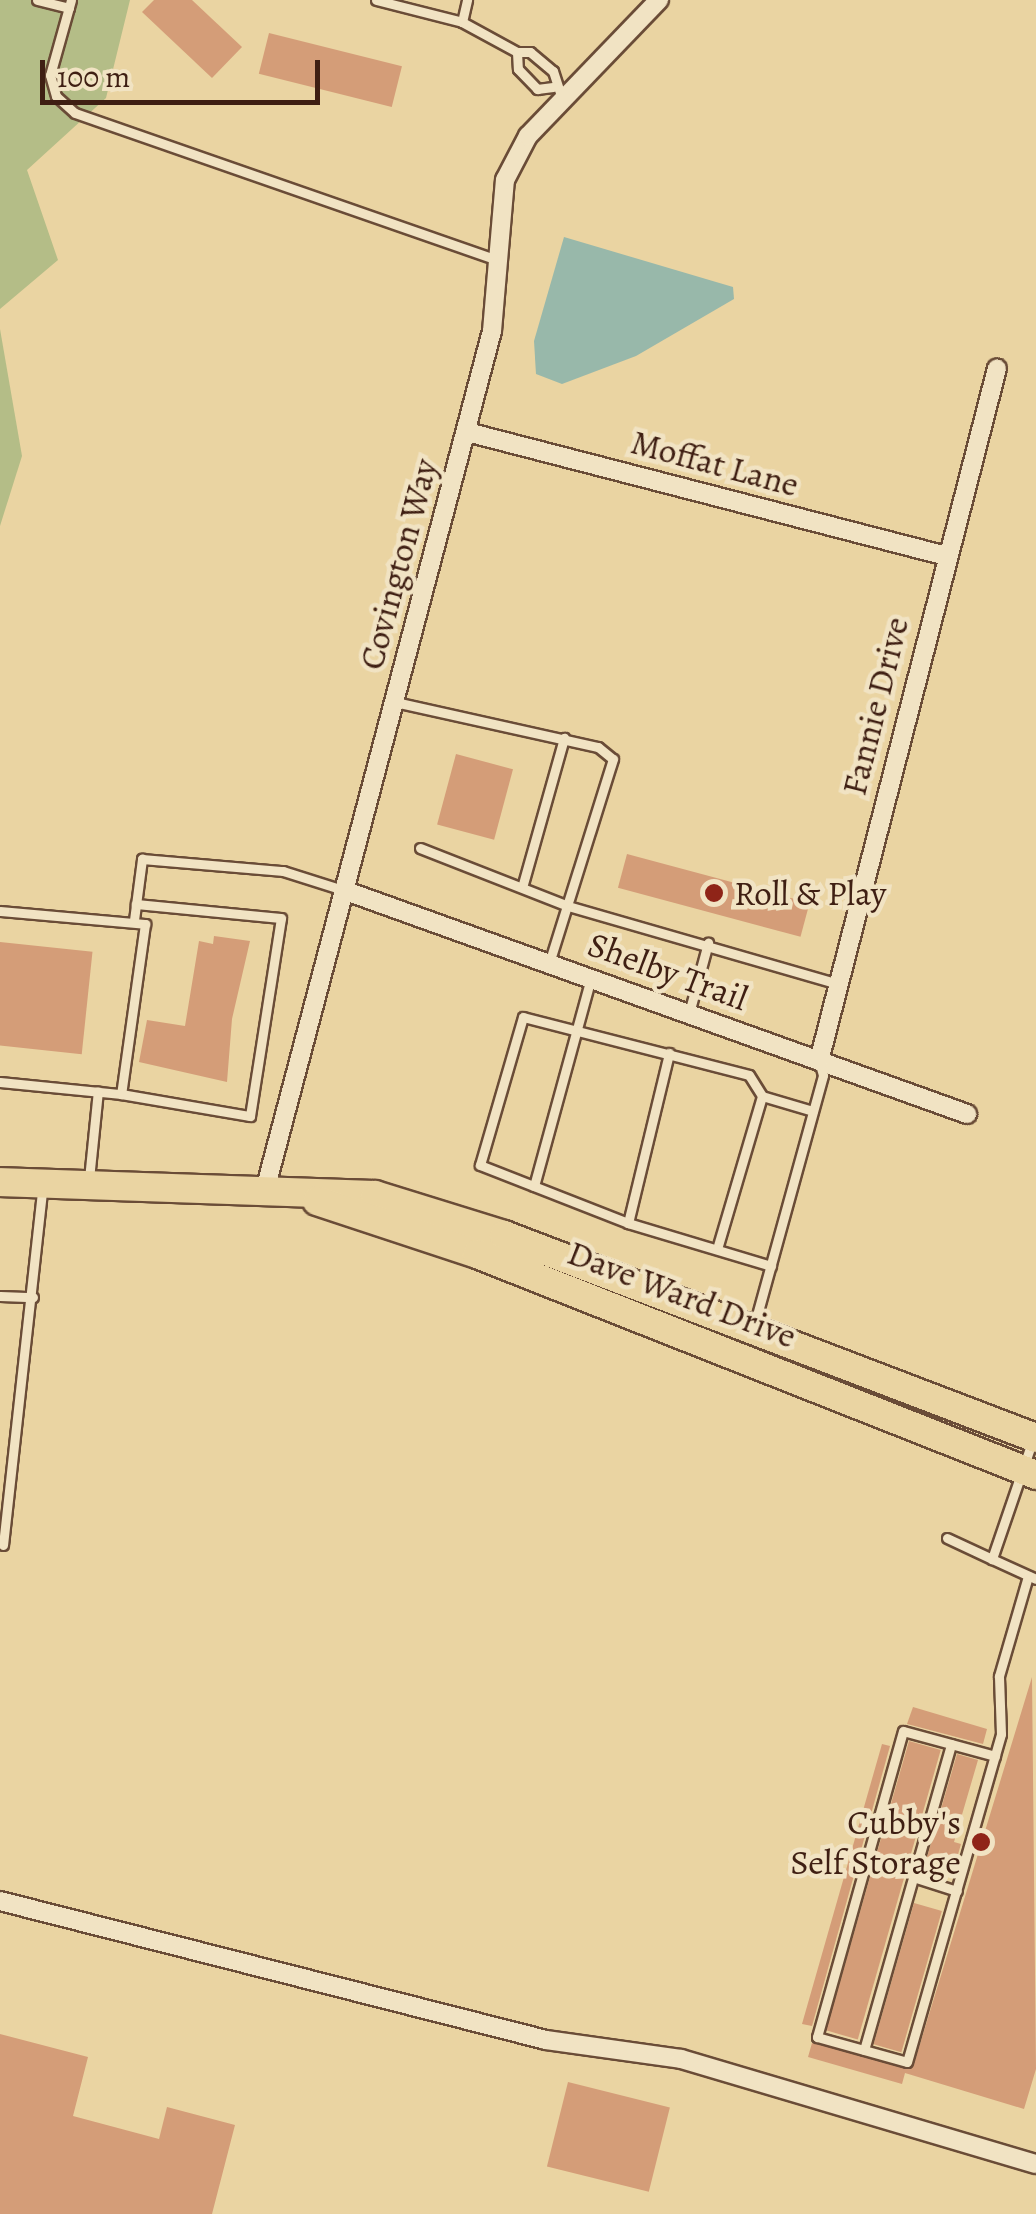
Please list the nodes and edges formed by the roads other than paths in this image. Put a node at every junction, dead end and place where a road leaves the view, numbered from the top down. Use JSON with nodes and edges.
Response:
{"nodes":[{"id":1,"x":37,"y":0,"type":"edge"},
{"id":2,"x":376,"y":0,"type":"edge"},
{"id":3,"x":467,"y":0,"type":"edge"},
{"id":4,"x":658,"y":0,"type":"edge"},
{"id":5,"x":70,"y":4,"type":"edge"},
{"id":6,"x":462,"y":22,"type":"junction"},
{"id":7,"x":517,"y":52,"type":"junction"},
{"id":8,"x":558,"y":92,"type":"junction"},
{"id":9,"x":495,"y":259,"type":"junction"},
{"id":10,"x":997,"y":368,"type":"dead end"},
{"id":11,"x":468,"y":432,"type":"junction"},
{"id":12,"x":947,"y":556,"type":"junction"},
{"id":13,"x":395,"y":702,"type":"junction"},
{"id":14,"x":564,"y":738,"type":"junction"},
{"id":15,"x":420,"y":848,"type":"dead end"},
{"id":16,"x":522,"y":884,"type":"junction"},
{"id":17,"x":346,"y":891,"type":"junction"},
{"id":18,"x":136,"y":904,"type":"junction"},
{"id":19,"x":568,"y":906,"type":"junction"},
{"id":20,"x":0,"y":910,"type":"edge"},
{"id":21,"x":134,"y":920,"type":"junction"},
{"id":22,"x":708,"y":943,"type":"junction"},
{"id":23,"x":549,"y":963,"type":"junction"},
{"id":24,"x":591,"y":978,"type":"junction"},
{"id":25,"x":838,"y":984,"type":"junction"},
{"id":26,"x":688,"y":1013,"type":"junction"},
{"id":27,"x":578,"y":1028,"type":"junction"},
{"id":28,"x":668,"y":1053,"type":"junction"},
{"id":29,"x":819,"y":1061,"type":"junction"},
{"id":30,"x":0,"y":1082,"type":"edge"},
{"id":31,"x":98,"y":1092,"type":"junction"},
{"id":32,"x":121,"y":1094,"type":"junction"},
{"id":33,"x":762,"y":1096,"type":"junction"},
{"id":34,"x":813,"y":1111,"type":"junction"},
{"id":35,"x":967,"y":1114,"type":"dead end"},
{"id":36,"x":0,"y":1182,"type":"edge"},
{"id":37,"x":43,"y":1182,"type":"junction"},
{"id":38,"x":89,"y":1182,"type":"junction"},
{"id":39,"x":534,"y":1186,"type":"junction"},
{"id":40,"x":265,"y":1190,"type":"junction"},
{"id":41,"x":296,"y":1193,"type":"junction"},
{"id":42,"x":628,"y":1223,"type":"junction"},
{"id":43,"x":717,"y":1250,"type":"junction"},
{"id":44,"x":771,"y":1266,"type":"junction"},
{"id":45,"x":0,"y":1296,"type":"edge"},
{"id":46,"x":33,"y":1297,"type":"junction"},
{"id":47,"x":753,"y":1328,"type":"junction"},
{"id":48,"x":1035,"y":1437,"type":"edge"},
{"id":49,"x":1028,"y":1471,"type":"edge"},
{"id":50,"x":6,"y":1473,"type":"edge"},
{"id":51,"x":947,"y":1538,"type":"dead end"},
{"id":52,"x":3,"y":1546,"type":"dead end"},
{"id":53,"x":992,"y":1559,"type":"junction"},
{"id":54,"x":1032,"y":1578,"type":"edge"},
{"id":55,"x":950,"y":1744,"type":"junction"},
{"id":56,"x":995,"y":1756,"type":"junction"},
{"id":57,"x":913,"y":1877,"type":"junction"},
{"id":58,"x":956,"y":1891,"type":"junction"},
{"id":59,"x":0,"y":1902,"type":"edge"},
{"id":60,"x":864,"y":2050,"type":"junction"},
{"id":61,"x":1036,"y":2164,"type":"edge"}],
"edges":[{"from":1,"to":5,"type":"lane"},
{"from":2,"to":6,"type":"lane"},
{"from":3,"to":6,"type":"lane"},
{"from":4,"to":8,"type":"street","name":"Covington Way"},
{"from":5,"to":9,"type":"lane"},
{"from":6,"to":7,"type":"lane"},
{"from":7,"to":8,"type":"lane"},
{"from":7,"to":8,"type":"lane"},
{"from":8,"to":9,"type":"street","name":"Covington Way"},
{"from":9,"to":11,"type":"street","name":"Covington Way"},
{"from":10,"to":12,"type":"street","name":"Fannie Drive"},
{"from":11,"to":12,"type":"street","name":"Moffat Lane"},
{"from":11,"to":13,"type":"street","name":"Covington Way"},
{"from":12,"to":25,"type":"street","name":"Fannie Drive"},
{"from":13,"to":14,"type":"lane"},
{"from":13,"to":17,"type":"street","name":"Covington Way"},
{"from":14,"to":16,"type":"lane"},
{"from":14,"to":19,"type":"lane"},
{"from":15,"to":16,"type":"lane"},
{"from":16,"to":19,"type":"lane"},
{"from":17,"to":18,"type":"lane"},
{"from":17,"to":23,"type":"street","name":"Shelby Trail"},
{"from":17,"to":40,"type":"street","name":"Covington Way"},
{"from":18,"to":21,"type":"lane"},
{"from":18,"to":32,"type":"lane"},
{"from":19,"to":22,"type":"lane"},
{"from":19,"to":23,"type":"lane"},
{"from":20,"to":21,"type":"lane"},
{"from":21,"to":32,"type":"lane"},
{"from":22,"to":25,"type":"lane"},
{"from":22,"to":26,"type":"lane"},
{"from":23,"to":24,"type":"street","name":"Shelby Trail"},
{"from":24,"to":26,"type":"street","name":"Shelby Trail"},
{"from":24,"to":27,"type":"lane"},
{"from":25,"to":29,"type":"street","name":"Fannie Drive"},
{"from":26,"to":29,"type":"street","name":"Shelby Trail"},
{"from":27,"to":28,"type":"lane"},
{"from":27,"to":39,"type":"lane"},
{"from":27,"to":39,"type":"lane"},
{"from":28,"to":33,"type":"lane"},
{"from":28,"to":42,"type":"lane"},
{"from":29,"to":34,"type":"lane"},
{"from":29,"to":35,"type":"street","name":"Shelby Trail"},
{"from":30,"to":31,"type":"lane"},
{"from":31,"to":32,"type":"lane"},
{"from":31,"to":38,"type":"lane"},
{"from":33,"to":34,"type":"lane"},
{"from":33,"to":43,"type":"lane"},
{"from":34,"to":44,"type":"lane"},
{"from":36,"to":37,"type":"main road","name":"Dave Ward Drive"},
{"from":37,"to":38,"type":"main road","name":"Dave Ward Drive"},
{"from":37,"to":46,"type":"lane"},
{"from":38,"to":40,"type":"main road","name":"Dave Ward Drive"},
{"from":39,"to":42,"type":"lane"},
{"from":40,"to":41,"type":"main road","name":"Dave Ward Drive"},
{"from":41,"to":47,"type":"main road","name":"Dave Ward Drive"},
{"from":41,"to":49,"type":"main road","name":"Dave Ward Drive"},
{"from":42,"to":43,"type":"lane"},
{"from":43,"to":44,"type":"lane"},
{"from":44,"to":47,"type":"lane"},
{"from":45,"to":46,"type":"lane"},
{"from":46,"to":50,"type":"lane"},
{"from":47,"to":48,"type":"main road","name":"Dave Ward Drive"},
{"from":48,"to":49,"type":"lane"},
{"from":49,"to":53,"type":"lane"},
{"from":50,"to":52,"type":"lane"},
{"from":51,"to":53,"type":"lane"},
{"from":53,"to":54,"type":"lane"},
{"from":54,"to":56,"type":"lane"},
{"from":55,"to":56,"type":"lane"},
{"from":55,"to":57,"type":"lane"},
{"from":55,"to":60,"type":"lane"},
{"from":56,"to":58,"type":"lane"},
{"from":57,"to":58,"type":"lane"},
{"from":57,"to":60,"type":"lane"},
{"from":58,"to":60,"type":"lane"},
{"from":59,"to":61,"type":"street"}]}
